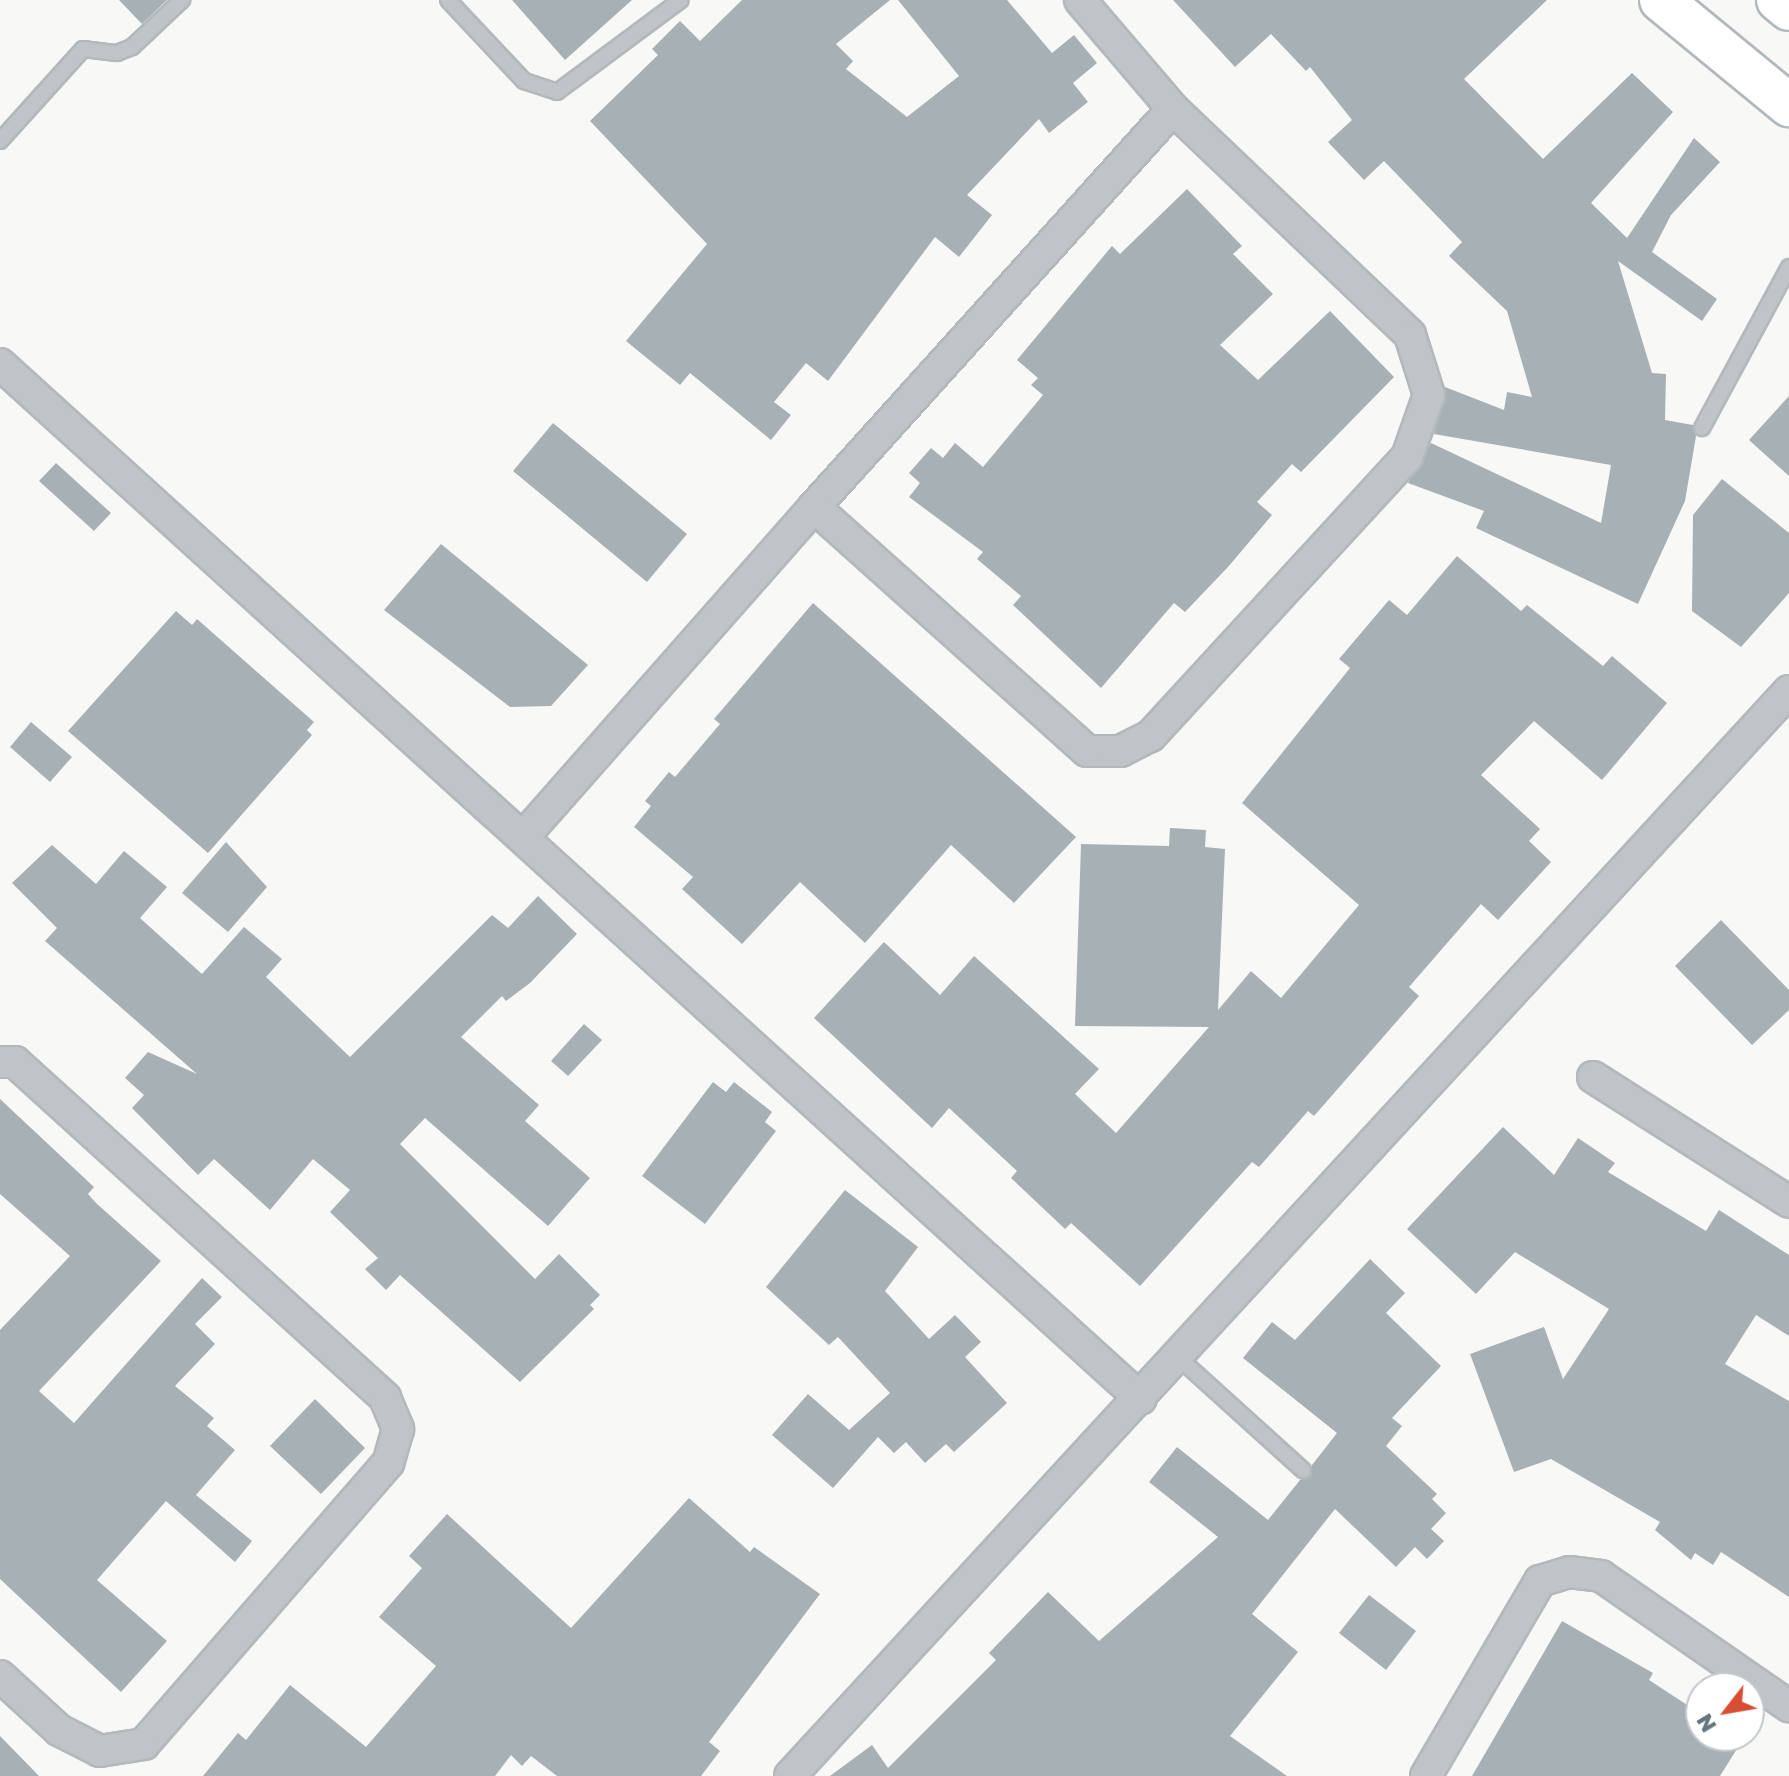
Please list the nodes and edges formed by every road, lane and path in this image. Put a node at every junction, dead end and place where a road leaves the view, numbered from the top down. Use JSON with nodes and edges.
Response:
{"nodes":[{"id":1,"x":182,"y":0,"type":"edge"},
{"id":2,"x":448,"y":0,"type":"edge"},
{"id":3,"x":681,"y":0,"type":"edge"},
{"id":4,"x":1080,"y":0,"type":"edge"},
{"id":5,"x":1661,"y":0,"type":"edge"},
{"id":6,"x":1778,"y":0,"type":"edge"},
{"id":7,"x":1789,"y":9,"type":"edge"},
{"id":8,"x":1789,"y":105,"type":"edge"},
{"id":9,"x":1173,"y":109,"type":"junction"},
{"id":10,"x":0,"y":141,"type":"edge"},
{"id":11,"x":1789,"y":267,"type":"edge"},
{"id":12,"x":4,"y":376,"type":"edge"},
{"id":13,"x":1702,"y":428,"type":"dead end"},
{"id":14,"x":814,"y":507,"type":"junction"},
{"id":15,"x":1789,"y":691,"type":"edge"},
{"id":16,"x":525,"y":835,"type":"junction"},
{"id":17,"x":0,"y":1062,"type":"edge"},
{"id":18,"x":1593,"y":1077,"type":"dead end"},
{"id":19,"x":1789,"y":1202,"type":"edge"},
{"id":20,"x":1180,"y":1359,"type":"junction"},
{"id":21,"x":1141,"y":1399,"type":"junction"},
{"id":22,"x":1303,"y":1470,"type":"dead end"},
{"id":23,"x":0,"y":1676,"type":"edge"},
{"id":24,"x":1789,"y":1706,"type":"edge"},
{"id":25,"x":790,"y":1776,"type":"edge"},
{"id":26,"x":1426,"y":1776,"type":"edge"}],
"edges":[{"from":1,"to":10,"type":"lane"},
{"from":2,"to":3,"type":"lane"},
{"from":4,"to":9,"type":"street"},
{"from":5,"to":8,"type":"main road"},
{"from":6,"to":7,"type":"main road"},
{"from":9,"to":14,"type":"street"},
{"from":9,"to":14,"type":"street"},
{"from":11,"to":13,"type":"lane"},
{"from":12,"to":16,"type":"street"},
{"from":14,"to":16,"type":"street"},
{"from":15,"to":20,"type":"street"},
{"from":16,"to":21,"type":"street"},
{"from":17,"to":23,"type":"street"},
{"from":18,"to":19,"type":"street"},
{"from":20,"to":21,"type":"street"},
{"from":20,"to":22,"type":"lane"},
{"from":21,"to":25,"type":"street"},
{"from":24,"to":26,"type":"street"}]}
